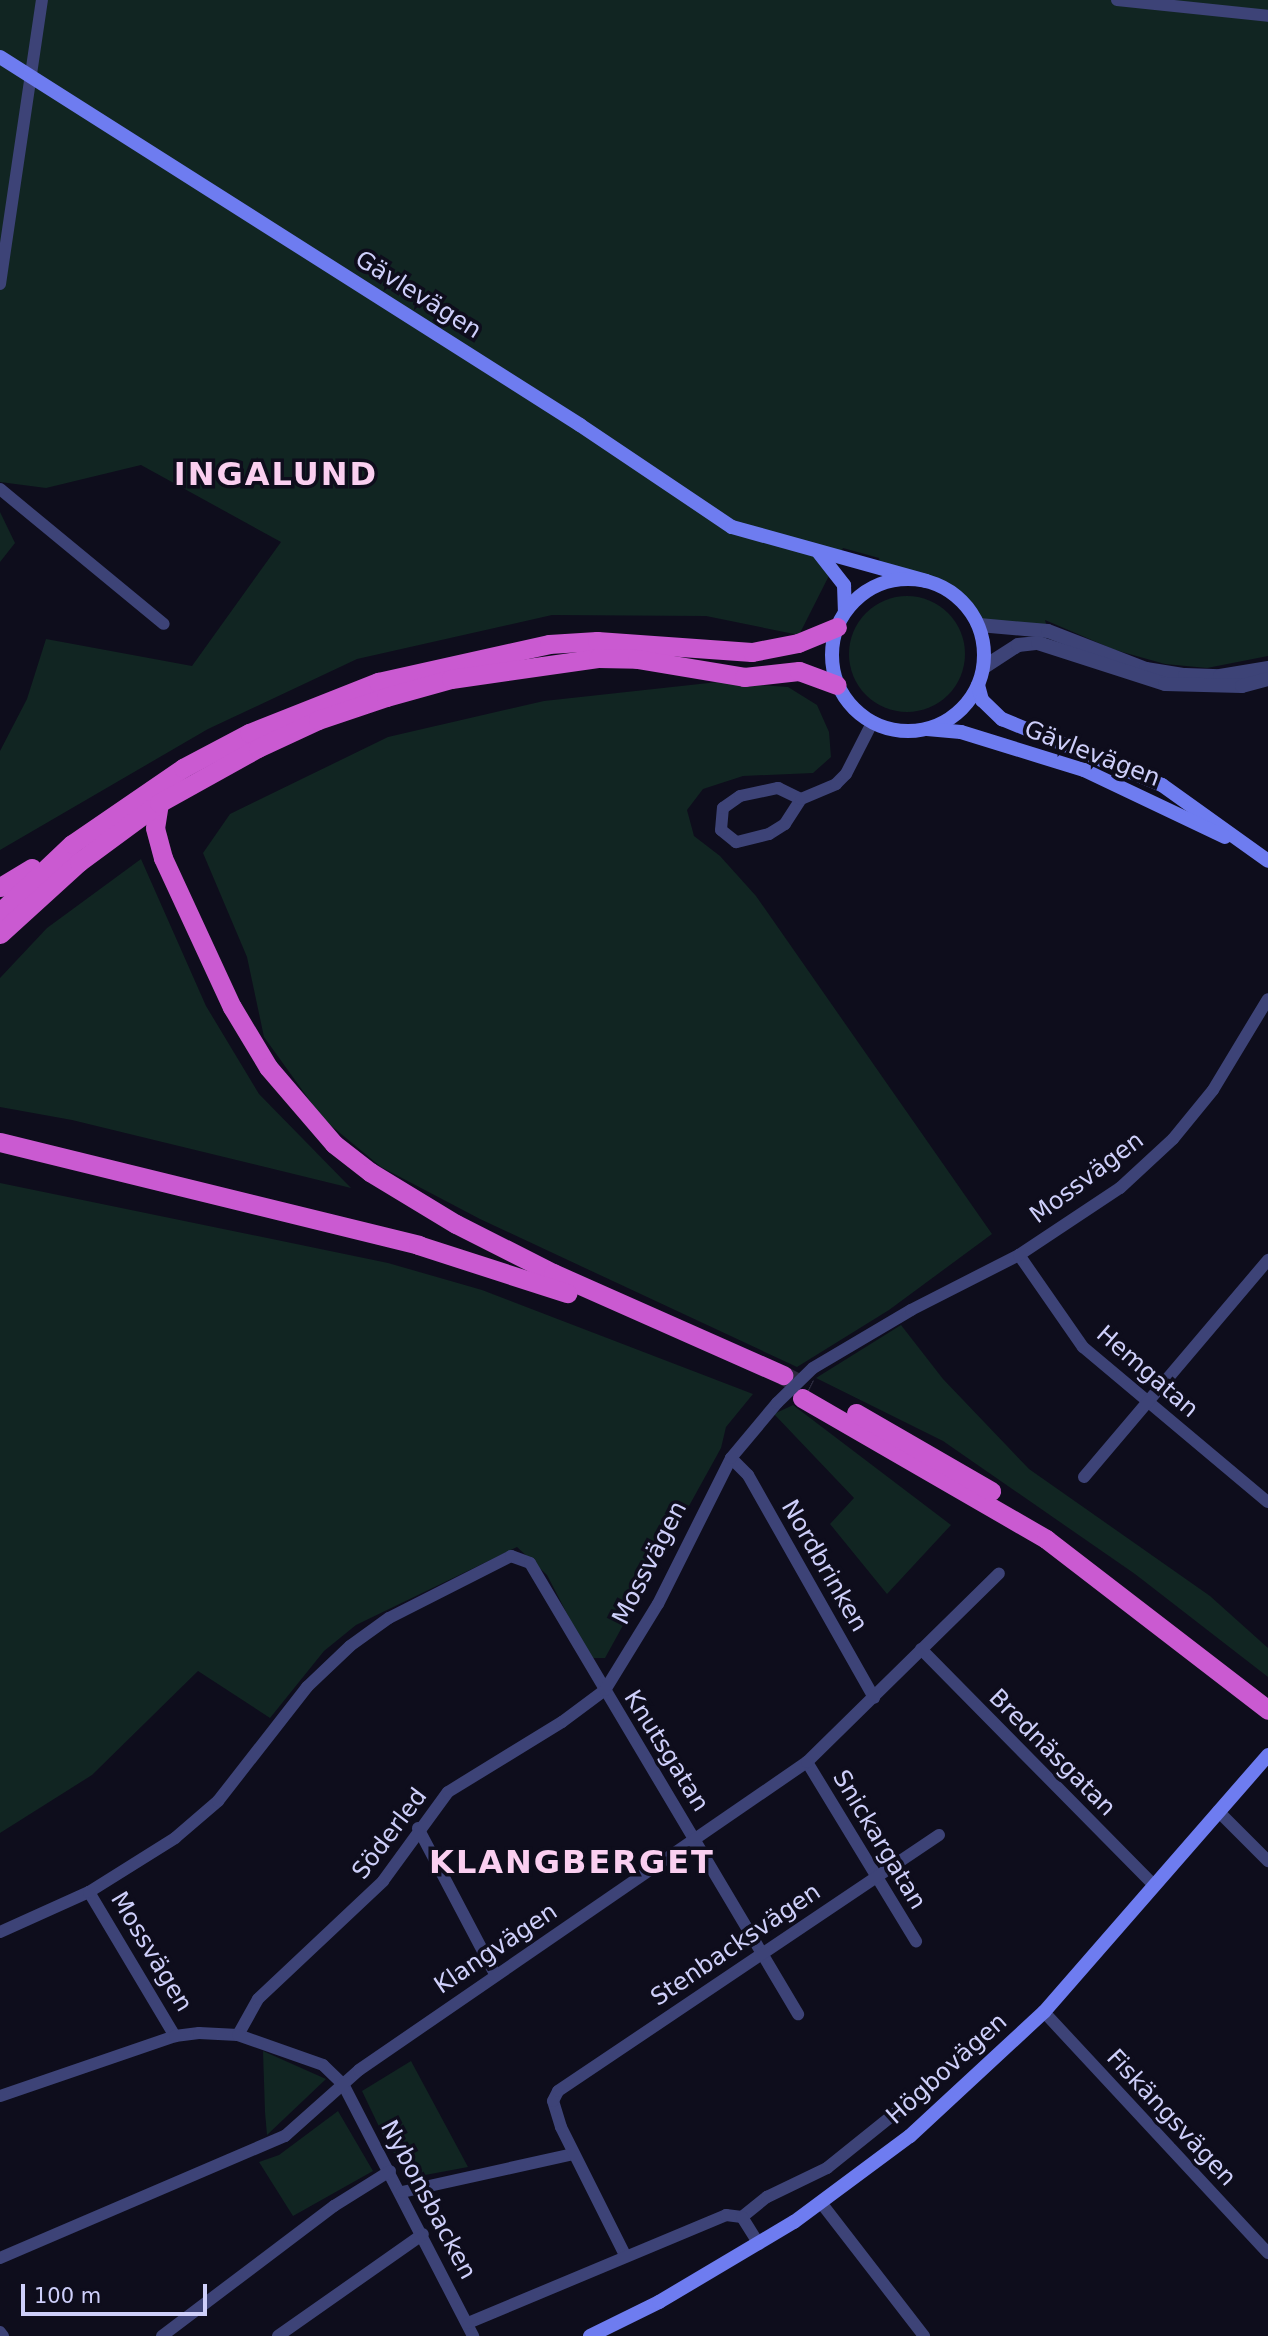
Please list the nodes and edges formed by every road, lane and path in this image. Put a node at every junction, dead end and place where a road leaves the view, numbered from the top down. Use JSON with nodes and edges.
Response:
{"nodes":[{"id":1,"x":42,"y":0,"type":"edge"},
{"id":2,"x":1117,"y":0,"type":"edge"},
{"id":3,"x":1268,"y":16,"type":"edge"},
{"id":4,"x":0,"y":57,"type":"edge"},
{"id":5,"x":30,"y":77,"type":"junction"},
{"id":6,"x":0,"y":284,"type":"edge"},
{"id":7,"x":0,"y":489,"type":"edge"},
{"id":8,"x":819,"y":553,"type":"junction"},
{"id":9,"x":927,"y":581,"type":"junction"},
{"id":10,"x":841,"y":619,"type":"junction"},
{"id":11,"x":164,"y":624,"type":"dead end"},
{"id":12,"x":979,"y":625,"type":"junction"},
{"id":13,"x":1097,"y":657,"type":"junction"},
{"id":14,"x":984,"y":667,"type":"junction"},
{"id":15,"x":1268,"y":668,"type":"edge"},
{"id":16,"x":1268,"y":679,"type":"edge"},
{"id":17,"x":837,"y":685,"type":"junction"},
{"id":18,"x":978,"y":685,"type":"junction"},
{"id":19,"x":873,"y":721,"type":"junction"},
{"id":20,"x":925,"y":729,"type":"junction"},
{"id":21,"x":800,"y":799,"type":"junction"},
{"id":22,"x":159,"y":803,"type":"junction"},
{"id":23,"x":1236,"y":841,"type":"junction"},
{"id":24,"x":72,"y":844,"type":"junction"},
{"id":25,"x":1268,"y":861,"type":"edge"},
{"id":26,"x":0,"y":887,"type":"edge"},
{"id":27,"x":0,"y":912,"type":"edge"},
{"id":28,"x":0,"y":934,"type":"edge"},
{"id":29,"x":1268,"y":999,"type":"edge"},
{"id":30,"x":0,"y":1129,"type":"edge"},
{"id":31,"x":0,"y":1142,"type":"edge"},
{"id":32,"x":1019,"y":1255,"type":"junction"},
{"id":33,"x":1268,"y":1260,"type":"edge"},
{"id":34,"x":553,"y":1273,"type":"junction"},
{"id":35,"x":779,"y":1387,"type":"junction"},
{"id":36,"x":1149,"y":1403,"type":"junction"},
{"id":37,"x":731,"y":1458,"type":"junction"},
{"id":38,"x":1084,"y":1477,"type":"dead end"},
{"id":39,"x":1268,"y":1502,"type":"edge"},
{"id":40,"x":999,"y":1573,"type":"dead end"},
{"id":41,"x":921,"y":1649,"type":"junction"},
{"id":42,"x":605,"y":1690,"type":"junction"},
{"id":43,"x":1268,"y":1694,"type":"edge"},
{"id":44,"x":874,"y":1699,"type":"junction"},
{"id":45,"x":1268,"y":1710,"type":"edge"},
{"id":46,"x":1267,"y":1756,"type":"edge"},
{"id":47,"x":807,"y":1762,"type":"junction"},
{"id":48,"x":1218,"y":1811,"type":"junction"},
{"id":49,"x":418,"y":1828,"type":"junction"},
{"id":50,"x":939,"y":1835,"type":"dead end"},
{"id":51,"x":696,"y":1838,"type":"junction"},
{"id":52,"x":1268,"y":1861,"type":"edge"},
{"id":53,"x":877,"y":1875,"type":"junction"},
{"id":54,"x":1154,"y":1885,"type":"junction"},
{"id":55,"x":89,"y":1892,"type":"junction"},
{"id":56,"x":0,"y":1932,"type":"edge"},
{"id":57,"x":916,"y":1941,"type":"dead end"},
{"id":58,"x":762,"y":1952,"type":"junction"},
{"id":59,"x":495,"y":1974,"type":"junction"},
{"id":60,"x":1044,"y":2012,"type":"junction"},
{"id":61,"x":798,"y":2014,"type":"dead end"},
{"id":62,"x":238,"y":2035,"type":"junction"},
{"id":63,"x":175,"y":2036,"type":"junction"},
{"id":64,"x":343,"y":2084,"type":"junction"},
{"id":65,"x":0,"y":2096,"type":"edge"},
{"id":66,"x":904,"y":2106,"type":"dead end"},
{"id":67,"x":573,"y":2154,"type":"junction"},
{"id":68,"x":390,"y":2171,"type":"junction"},
{"id":69,"x":402,"y":2192,"type":"junction"},
{"id":70,"x":822,"y":2204,"type":"junction"},
{"id":71,"x":742,"y":2217,"type":"junction"},
{"id":72,"x":423,"y":2234,"type":"junction"},
{"id":73,"x":759,"y":2244,"type":"junction"},
{"id":74,"x":1268,"y":2253,"type":"edge"},
{"id":75,"x":625,"y":2255,"type":"junction"},
{"id":76,"x":0,"y":2258,"type":"edge"},
{"id":77,"x":468,"y":2323,"type":"junction"},
{"id":78,"x":162,"y":2336,"type":"edge"},
{"id":79,"x":278,"y":2336,"type":"edge"},
{"id":80,"x":473,"y":2336,"type":"edge"},
{"id":81,"x":590,"y":2336,"type":"edge"},
{"id":82,"x":924,"y":2336,"type":"edge"}],
"edges":[{"from":1,"to":5,"type":"street"},
{"from":2,"to":3,"type":"street"},
{"from":4,"to":5,"type":"main road","name":"Gävlevägen"},
{"from":5,"to":6,"type":"street"},
{"from":5,"to":8,"type":"main road","name":"Gävlevägen"},
{"from":7,"to":11,"type":"street"},
{"from":8,"to":9,"type":"main road","name":"Gävlevägen"},
{"from":8,"to":10,"type":"main road"},
{"from":9,"to":10,"type":"main road"},
{"from":9,"to":12,"type":"main road"},
{"from":10,"to":17,"type":"main road"},
{"from":10,"to":24,"type":"highway"},
{"from":12,"to":13,"type":"street"},
{"from":12,"to":14,"type":"main road"},
{"from":13,"to":14,"type":"street"},
{"from":13,"to":15,"type":"street"},
{"from":13,"to":16,"type":"street"},
{"from":14,"to":18,"type":"main road"},
{"from":17,"to":19,"type":"main road"},
{"from":17,"to":22,"type":"highway"},
{"from":18,"to":20,"type":"main road"},
{"from":18,"to":23,"type":"main road","name":"Gävlevägen"},
{"from":19,"to":20,"type":"main road"},
{"from":19,"to":21,"type":"street"},
{"from":20,"to":23,"type":"main road","name":"Gävlevägen"},
{"from":21,"to":21,"type":"street"},
{"from":22,"to":28,"type":"highway"},
{"from":22,"to":34,"type":"highway"},
{"from":23,"to":25,"type":"main road","name":"Gävlevägen"},
{"from":24,"to":26,"type":"highway"},
{"from":24,"to":27,"type":"highway"},
{"from":29,"to":32,"type":"street","name":"Mossvägen"},
{"from":30,"to":34,"type":"highway"},
{"from":31,"to":35,"type":"highway"},
{"from":32,"to":35,"type":"street","name":"Mossvägen","bridge":true},
{"from":32,"to":36,"type":"street","name":"Hemgatan"},
{"from":33,"to":36,"type":"street"},
{"from":34,"to":35,"type":"highway"},
{"from":35,"to":37,"type":"street","name":"Mossvägen"},
{"from":36,"to":38,"type":"street"},
{"from":36,"to":39,"type":"street","name":"Hemgatan"},
{"from":37,"to":42,"type":"street","name":"Mossvägen"},
{"from":37,"to":44,"type":"street","name":"Nordbrinken"},
{"from":40,"to":41,"type":"street","name":"Klangvägen"},
{"from":41,"to":44,"type":"street","name":"Klangvägen"},
{"from":41,"to":54,"type":"street","name":"Brednäsgatan"},
{"from":42,"to":49,"type":"street","name":"Söderled"},
{"from":42,"to":51,"type":"street","name":"Knutsgatan"},
{"from":42,"to":55,"type":"street","name":"Mossvägen"},
{"from":43,"to":45,"type":"highway"},
{"from":44,"to":47,"type":"street","name":"Klangvägen"},
{"from":46,"to":48,"type":"main road","name":"Högbovägen"},
{"from":47,"to":51,"type":"street","name":"Klangvägen"},
{"from":47,"to":53,"type":"street","name":"Snickargatan"},
{"from":48,"to":52,"type":"street"},
{"from":48,"to":54,"type":"main road","name":"Högbovägen"},
{"from":49,"to":59,"type":"street"},
{"from":49,"to":62,"type":"street","name":"Söderled"},
{"from":50,"to":53,"type":"street","name":"Stenbacksvägen"},
{"from":51,"to":58,"type":"street","name":"Knutsgatan"},
{"from":51,"to":59,"type":"street","name":"Klangvägen"},
{"from":53,"to":57,"type":"street","name":"Snickargatan"},
{"from":53,"to":58,"type":"street","name":"Stenbacksvägen"},
{"from":54,"to":60,"type":"main road","name":"Högbovägen"},
{"from":55,"to":56,"type":"street","name":"Mossvägen"},
{"from":55,"to":63,"type":"street","name":"Mossvägen"},
{"from":58,"to":61,"type":"street","name":"Knutsgatan"},
{"from":58,"to":67,"type":"street","name":"Stenbacksvägen"},
{"from":59,"to":64,"type":"street","name":"Klangvägen"},
{"from":60,"to":70,"type":"main road","name":"Högbovägen"},
{"from":60,"to":74,"type":"street","name":"Fiskängsvägen"},
{"from":62,"to":63,"type":"street"},
{"from":62,"to":64,"type":"street"},
{"from":63,"to":65,"type":"street"},
{"from":64,"to":68,"type":"street","name":"Nybonsbacken"},
{"from":64,"to":76,"type":"street","name":"Klangvägen"},
{"from":66,"to":71,"type":"street"},
{"from":67,"to":69,"type":"street"},
{"from":67,"to":75,"type":"street"},
{"from":68,"to":69,"type":"street","name":"Nybonsbacken"},
{"from":68,"to":78,"type":"street"},
{"from":69,"to":72,"type":"street","name":"Nybonsbacken"},
{"from":70,"to":73,"type":"main road","name":"Högbovägen"},
{"from":70,"to":82,"type":"street"},
{"from":71,"to":73,"type":"street"},
{"from":71,"to":75,"type":"street"},
{"from":72,"to":77,"type":"street","name":"Nybonsbacken"},
{"from":72,"to":79,"type":"street"},
{"from":73,"to":81,"type":"main road","name":"Högbovägen"},
{"from":75,"to":77,"type":"street"},
{"from":77,"to":80,"type":"street","name":"Nybonsbacken"}]}
